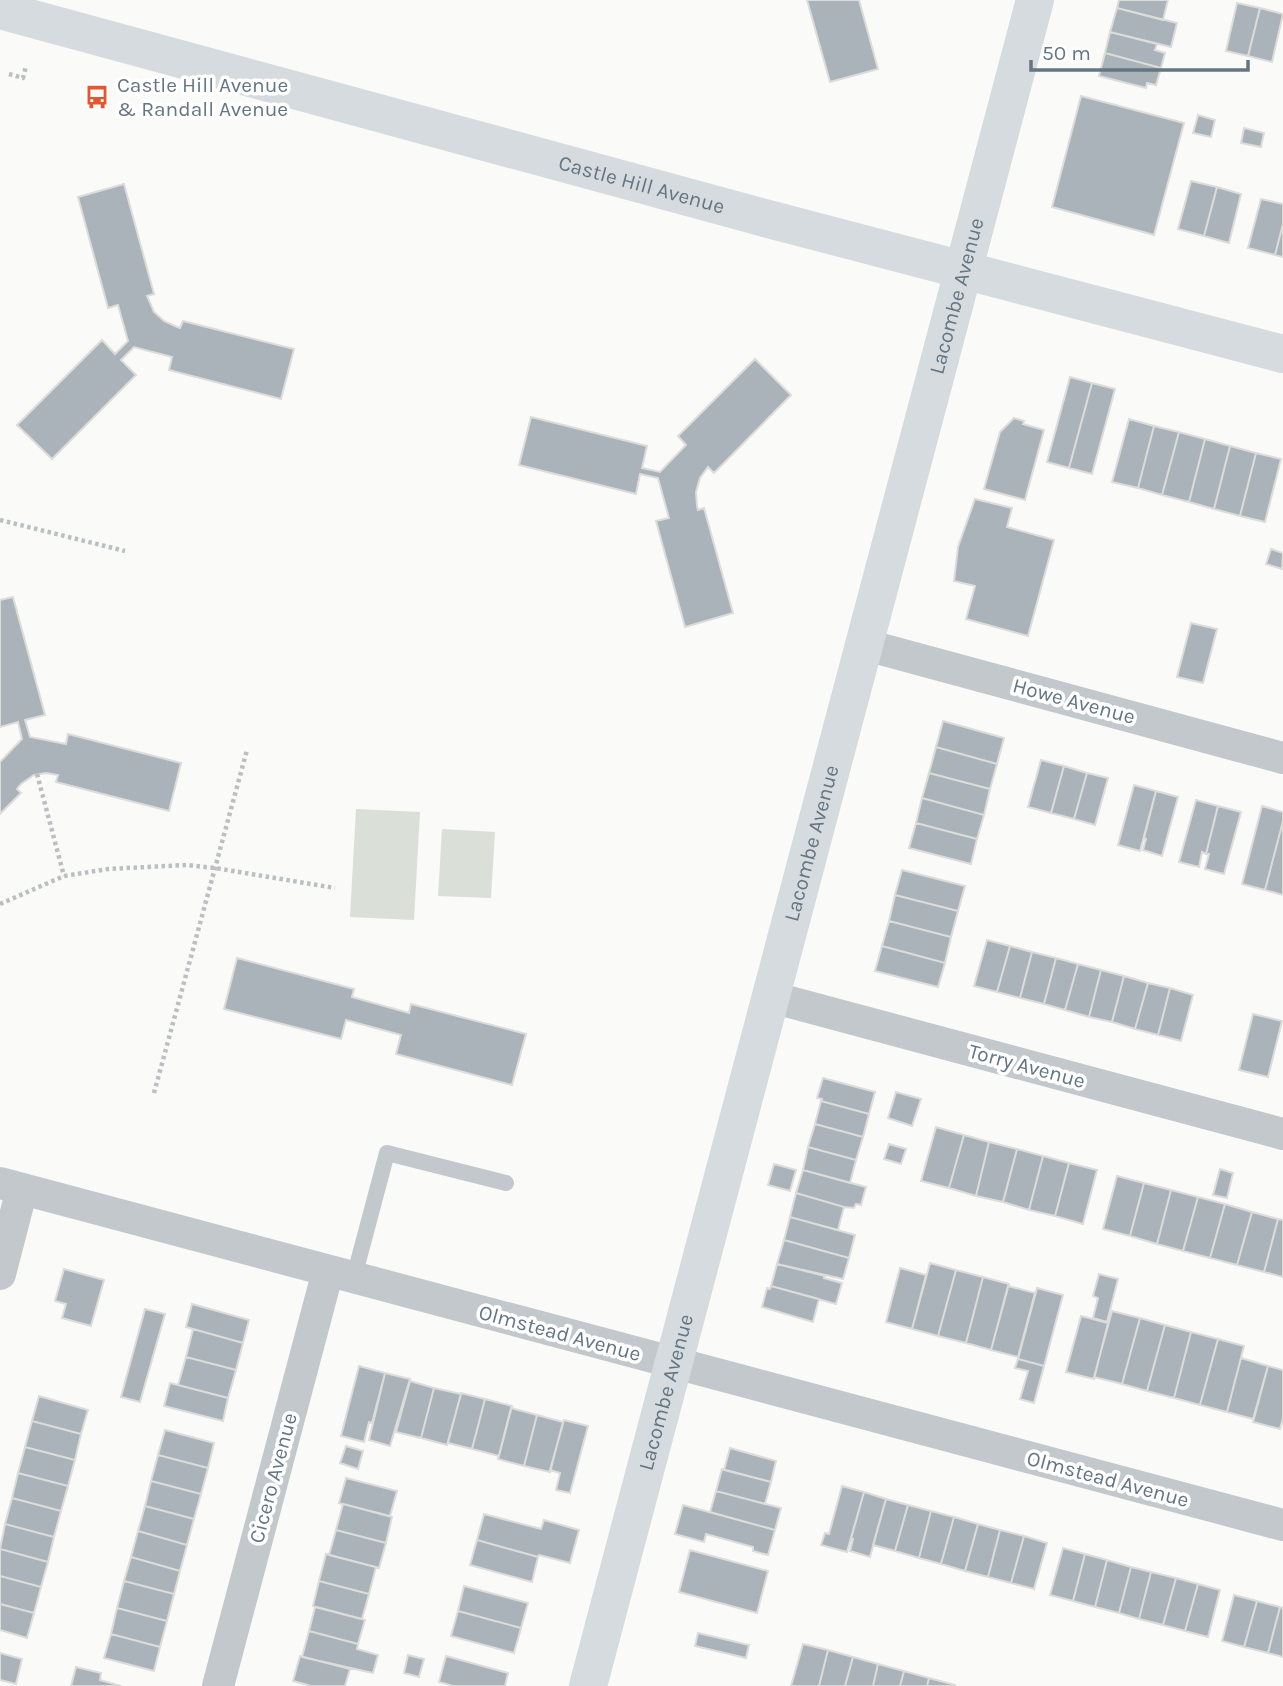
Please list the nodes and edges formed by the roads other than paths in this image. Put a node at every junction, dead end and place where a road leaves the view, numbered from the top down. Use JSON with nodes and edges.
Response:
{"nodes":[{"id":1,"x":1035,"y":0,"type":"edge"},
{"id":2,"x":0,"y":10,"type":"edge"},
{"id":3,"x":963,"y":268,"type":"junction"},
{"id":4,"x":1283,"y":354,"type":"edge"},
{"id":5,"x":866,"y":645,"type":"junction"},
{"id":6,"x":1283,"y":758,"type":"edge"},
{"id":7,"x":771,"y":997,"type":"junction"},
{"id":8,"x":1283,"y":1134,"type":"edge"},
{"id":9,"x":506,"y":1183,"type":"dead end"},
{"id":10,"x":11,"y":1186,"type":"edge"},
{"id":11,"x":0,"y":1274,"type":"edge"},
{"id":12,"x":341,"y":1274,"type":"junction"},
{"id":13,"x":672,"y":1364,"type":"junction"},
{"id":14,"x":1283,"y":1525,"type":"edge"},
{"id":15,"x":218,"y":1686,"type":"edge"},
{"id":16,"x":588,"y":1686,"type":"edge"}],
"edges":[{"from":1,"to":3,"type":"main road","name":"Lacombe Avenue"},
{"from":2,"to":3,"type":"main road","name":"Castle Hill Avenue"},
{"from":3,"to":4,"type":"main road","name":"Castle Hill Avenue"},
{"from":3,"to":5,"type":"main road","name":"Lacombe Avenue"},
{"from":5,"to":6,"type":"street","name":"Howe Avenue"},
{"from":5,"to":7,"type":"main road","name":"Lacombe Avenue"},
{"from":7,"to":8,"type":"street","name":"Torry Avenue"},
{"from":7,"to":13,"type":"main road","name":"Lacombe Avenue"},
{"from":9,"to":12,"type":"lane"},
{"from":10,"to":11,"type":"street"},
{"from":10,"to":12,"type":"street","name":"Olmstead Avenue"},
{"from":12,"to":13,"type":"street","name":"Olmstead Avenue"},
{"from":12,"to":15,"type":"street","name":"Cicero Avenue"},
{"from":13,"to":14,"type":"street","name":"Olmstead Avenue"},
{"from":13,"to":16,"type":"main road","name":"Lacombe Avenue"}]}
